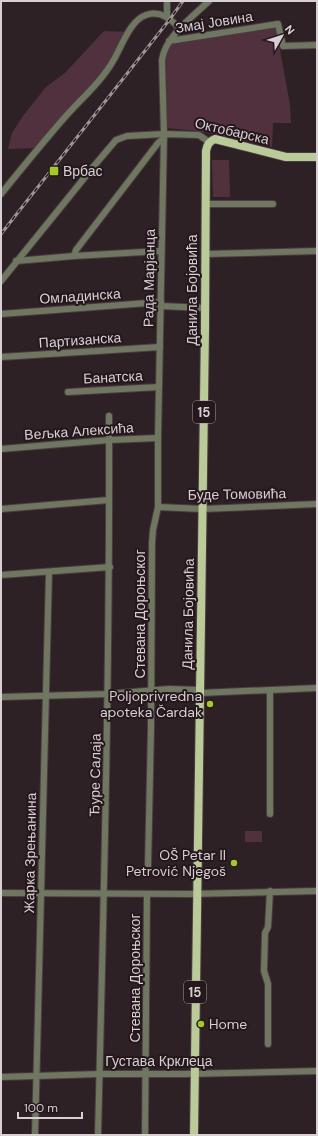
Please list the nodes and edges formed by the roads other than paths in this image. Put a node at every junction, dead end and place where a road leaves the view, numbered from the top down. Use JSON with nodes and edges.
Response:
{"nodes":[{"id":1,"x":167,"y":1,"type":"edge"},
{"id":2,"x":209,"y":1,"type":"edge"},
{"id":3,"x":167,"y":16,"type":"junction"},
{"id":4,"x":180,"y":29,"type":"junction"},
{"id":5,"x":169,"y":41,"type":"junction"},
{"id":6,"x":317,"y":45,"type":"edge"},
{"id":7,"x":164,"y":136,"type":"junction"},
{"id":8,"x":209,"y":142,"type":"junction"},
{"id":9,"x":317,"y":157,"type":"edge"},
{"id":10,"x":1,"y":194,"type":"edge"},
{"id":11,"x":206,"y":204,"type":"junction"},
{"id":12,"x":273,"y":204,"type":"dead end"},
{"id":13,"x":161,"y":251,"type":"junction"},
{"id":14,"x":317,"y":251,"type":"edge"},
{"id":15,"x":206,"y":254,"type":"junction"},
{"id":16,"x":74,"y":256,"type":"junction"},
{"id":17,"x":16,"y":261,"type":"junction"},
{"id":18,"x":1,"y":280,"type":"edge"},
{"id":19,"x":161,"y":304,"type":"junction"},
{"id":20,"x":205,"y":308,"type":"junction"},
{"id":21,"x":1,"y":314,"type":"edge"},
{"id":22,"x":160,"y":347,"type":"junction"},
{"id":23,"x":1,"y":357,"type":"edge"},
{"id":24,"x":159,"y":387,"type":"junction"},
{"id":25,"x":68,"y":392,"type":"dead end"},
{"id":26,"x":109,"y":416,"type":"dead end"},
{"id":27,"x":158,"y":438,"type":"junction"},
{"id":28,"x":110,"y":440,"type":"junction"},
{"id":29,"x":1,"y":449,"type":"edge"},
{"id":30,"x":109,"y":500,"type":"junction"},
{"id":31,"x":317,"y":504,"type":"edge"},
{"id":32,"x":158,"y":507,"type":"junction"},
{"id":33,"x":203,"y":508,"type":"junction"},
{"id":34,"x":1,"y":510,"type":"edge"},
{"id":35,"x":110,"y":567,"type":"junction"},
{"id":36,"x":48,"y":572,"type":"junction"},
{"id":37,"x":1,"y":575,"type":"edge"},
{"id":38,"x":317,"y":688,"type":"edge"},
{"id":39,"x":151,"y":690,"type":"junction"},
{"id":40,"x":270,"y":690,"type":"junction"},
{"id":41,"x":200,"y":691,"type":"junction"},
{"id":42,"x":108,"y":694,"type":"junction"},
{"id":43,"x":1,"y":697,"type":"edge"},
{"id":44,"x":45,"y":697,"type":"junction"},
{"id":45,"x":270,"y":814,"type":"dead end"},
{"id":46,"x":148,"y":866,"type":"dead end"},
{"id":47,"x":270,"y":891,"type":"junction"},
{"id":48,"x":317,"y":891,"type":"edge"},
{"id":49,"x":1,"y":893,"type":"edge"},
{"id":50,"x":41,"y":894,"type":"junction"},
{"id":51,"x":104,"y":894,"type":"junction"},
{"id":52,"x":147,"y":894,"type":"junction"},
{"id":53,"x":197,"y":894,"type":"junction"},
{"id":54,"x":268,"y":1044,"type":"dead end"},
{"id":55,"x":317,"y":1071,"type":"edge"},
{"id":56,"x":100,"y":1074,"type":"junction"},
{"id":57,"x":146,"y":1074,"type":"junction"},
{"id":58,"x":194,"y":1074,"type":"junction"},
{"id":59,"x":1,"y":1077,"type":"edge"},
{"id":60,"x":36,"y":1077,"type":"junction"},
{"id":61,"x":35,"y":1135,"type":"edge"},
{"id":62,"x":98,"y":1135,"type":"edge"},
{"id":63,"x":145,"y":1135,"type":"edge"},
{"id":64,"x":194,"y":1135,"type":"edge"}],
"edges":[{"from":1,"to":3,"type":"street"},
{"from":2,"to":4,"type":"street"},
{"from":3,"to":4,"type":"street"},
{"from":3,"to":10,"type":"street"},
{"from":4,"to":5,"type":"street"},
{"from":5,"to":6,"type":"street","name":"Змај Јовина"},
{"from":5,"to":7,"type":"street","name":"Рада Марјанца"},
{"from":7,"to":8,"type":"street","name":"Октобарска"},
{"from":7,"to":13,"type":"street","name":"Рада Марјанца"},
{"from":7,"to":16,"type":"street"},
{"from":7,"to":17,"type":"street","name":"Октобарска"},
{"from":8,"to":9,"type":"main road","name":"Октобарска"},
{"from":8,"to":11,"type":"main road","name":"Данила Бојовића","number":"15"},
{"from":11,"to":12,"type":"street"},
{"from":11,"to":15,"type":"main road","name":"Данила Бојовића","number":"15"},
{"from":13,"to":16,"type":"street"},
{"from":13,"to":19,"type":"street","name":"Рада Марјанца"},
{"from":14,"to":15,"type":"street"},
{"from":15,"to":20,"type":"main road","name":"Данила Бојовића","number":"15"},
{"from":16,"to":17,"type":"street"},
{"from":17,"to":18,"type":"street","name":"Октобарска"},
{"from":19,"to":20,"type":"street","name":"Омладинска"},
{"from":19,"to":21,"type":"street","name":"Омладинска"},
{"from":19,"to":22,"type":"street","name":"Рада Марјанца"},
{"from":20,"to":33,"type":"main road","name":"Данила Бојовића","number":"15"},
{"from":22,"to":23,"type":"street","name":"Партизанска"},
{"from":22,"to":24,"type":"street","name":"Рада Марјанца"},
{"from":24,"to":25,"type":"street","name":"Банатска"},
{"from":24,"to":27,"type":"street","name":"Рада Марјанца"},
{"from":26,"to":28,"type":"street","name":"Ђуре Салаја"},
{"from":27,"to":28,"type":"street","name":"Вељка Алексића"},
{"from":27,"to":32,"type":"street","name":"Рада Марјанца"},
{"from":28,"to":29,"type":"street","name":"Вељка Алексића"},
{"from":28,"to":30,"type":"street","name":"Ђуре Салаја"},
{"from":30,"to":34,"type":"street"},
{"from":30,"to":35,"type":"street","name":"Ђуре Салаја"},
{"from":31,"to":33,"type":"street","name":"Буде Томовића"},
{"from":32,"to":33,"type":"street","name":"Буде Томовића"},
{"from":32,"to":39,"type":"street","name":"Стевана Дороњског"},
{"from":33,"to":41,"type":"main road","name":"Данила Бојовића","number":"15"},
{"from":35,"to":36,"type":"street"},
{"from":35,"to":42,"type":"street","name":"Ђуре Салаја"},
{"from":36,"to":37,"type":"street"},
{"from":36,"to":44,"type":"street","name":"Жарка Зрењанина"},
{"from":38,"to":40,"type":"street"},
{"from":39,"to":41,"type":"street"},
{"from":39,"to":42,"type":"street"},
{"from":39,"to":46,"type":"street","name":"Стевана Дороњског"},
{"from":40,"to":41,"type":"street"},
{"from":40,"to":45,"type":"street"},
{"from":41,"to":53,"type":"main road","name":"Данила Бојовића","number":"15"},
{"from":42,"to":44,"type":"street"},
{"from":42,"to":51,"type":"street","name":"Ђуре Салаја"},
{"from":43,"to":44,"type":"street"},
{"from":44,"to":50,"type":"street","name":"Жарка Зрењанина"},
{"from":47,"to":48,"type":"street"},
{"from":47,"to":53,"type":"street"},
{"from":47,"to":54,"type":"street"},
{"from":49,"to":50,"type":"street"},
{"from":50,"to":51,"type":"street"},
{"from":50,"to":60,"type":"street","name":"Жарка Зрењанина"},
{"from":51,"to":52,"type":"street"},
{"from":51,"to":56,"type":"street","name":"Ђуре Салаја"},
{"from":52,"to":53,"type":"street"},
{"from":52,"to":57,"type":"street","name":"Стевана Дороњског"},
{"from":53,"to":58,"type":"main road","name":"Данила Бојовића","number":"15"},
{"from":55,"to":58,"type":"street","name":"Густава Крклеца"},
{"from":56,"to":57,"type":"street","name":"Густава Крклеца"},
{"from":56,"to":60,"type":"street","name":"Густава Крклеца"},
{"from":56,"to":62,"type":"street","name":"Ђуре Салаја"},
{"from":57,"to":58,"type":"street","name":"Густава Крклеца"},
{"from":57,"to":63,"type":"street","name":"Стевана Дороњског"},
{"from":58,"to":64,"type":"main road","name":"Данила Бојовића","number":"15"},
{"from":59,"to":60,"type":"street","name":"Густава Крклеца"},
{"from":60,"to":61,"type":"street","name":"Жарка Зрењанина"}]}
